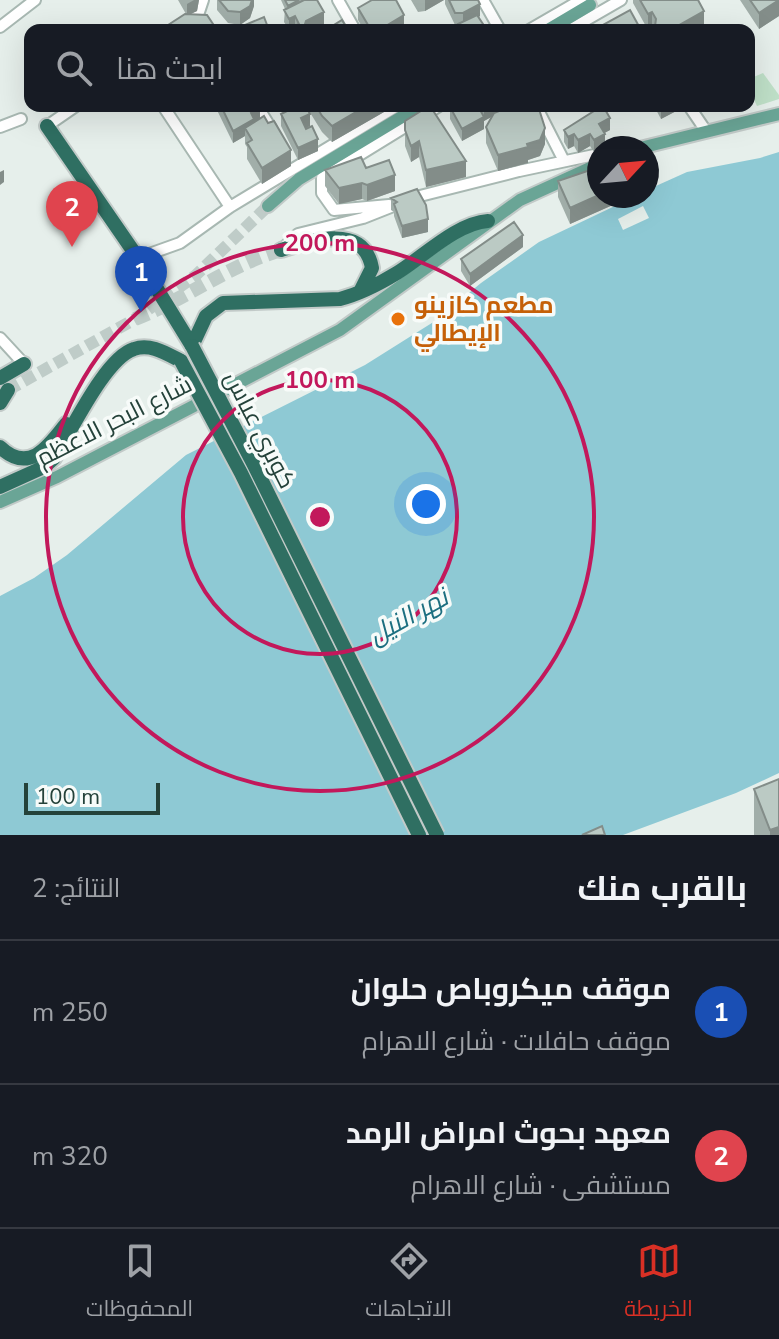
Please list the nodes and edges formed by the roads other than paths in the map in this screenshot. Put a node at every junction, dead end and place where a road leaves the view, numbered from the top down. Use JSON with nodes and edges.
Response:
{"nodes":[{"id":1,"x":35,"y":0,"type":"edge"},
{"id":2,"x":203,"y":0,"type":"edge"},
{"id":3,"x":338,"y":0,"type":"edge"},
{"id":4,"x":483,"y":0,"type":"edge"},
{"id":5,"x":585,"y":3,"type":"edge"},
{"id":6,"x":621,"y":4,"type":"edge"},
{"id":7,"x":189,"y":24,"type":"edge"},
{"id":8,"x":352,"y":24,"type":"edge"},
{"id":9,"x":497,"y":24,"type":"edge"},
{"id":10,"x":541,"y":24,"type":"edge"},
{"id":11,"x":556,"y":24,"type":"edge"},
{"id":12,"x":581,"y":24,"type":"edge"},
{"id":13,"x":0,"y":27,"type":"edge"},
{"id":14,"x":67,"y":112,"type":"edge"},
{"id":15,"x":167,"y":112,"type":"edge"},
{"id":16,"x":261,"y":112,"type":"edge"},
{"id":17,"x":387,"y":112,"type":"edge"},
{"id":18,"x":410,"y":112,"type":"edge"},
{"id":19,"x":429,"y":112,"type":"edge"},
{"id":20,"x":539,"y":112,"type":"edge"},
{"id":21,"x":693,"y":112,"type":"edge"},
{"id":22,"x":779,"y":114,"type":"edge"},
{"id":23,"x":21,"y":119,"type":"dead end"},
{"id":24,"x":47,"y":126,"type":"joint"},
{"id":25,"x":0,"y":127,"type":"edge"},
{"id":26,"x":706,"y":131,"type":"junction"},
{"id":27,"x":275,"y":135,"type":"edge"},
{"id":28,"x":659,"y":143,"type":"edge"},
{"id":29,"x":289,"y":156,"type":"edge"},
{"id":30,"x":587,"y":156,"type":"edge"},
{"id":31,"x":564,"y":161,"type":"junction"},
{"id":32,"x":295,"y":167,"type":"junction"},
{"id":33,"x":587,"y":169,"type":"edge"},
{"id":34,"x":394,"y":205,"type":"junction"},
{"id":35,"x":268,"y":206,"type":"tunnel mouth"},
{"id":36,"x":230,"y":207,"type":"junction"},
{"id":37,"x":488,"y":221,"type":"junction"},
{"id":38,"x":281,"y":250,"type":"joint"},
{"id":39,"x":138,"y":258,"type":"junction"},
{"id":40,"x":360,"y":292,"type":"junction"},
{"id":41,"x":0,"y":338,"type":"edge"},
{"id":42,"x":192,"y":346,"type":"junction"},
{"id":43,"x":24,"y":364,"type":"joint"},
{"id":44,"x":3,"y":387,"type":"edge"},
{"id":45,"x":95,"y":389,"type":"junction"},
{"id":46,"x":0,"y":403,"type":"edge"},
{"id":47,"x":0,"y":447,"type":"edge"},
{"id":48,"x":0,"y":487,"type":"edge"},
{"id":49,"x":0,"y":502,"type":"edge"},
{"id":50,"x":419,"y":835,"type":"edge"},
{"id":51,"x":437,"y":835,"type":"edge"}],
"edges":[{"from":1,"to":13,"type":"street"},
{"from":2,"to":7,"type":"street"},
{"from":3,"to":8,"type":"street"},
{"from":4,"to":9,"type":"street"},
{"from":5,"to":10,"type":"street"},
{"from":5,"to":11,"type":"main road"},
{"from":6,"to":12,"type":"street"},
{"from":14,"to":24,"type":"street"},
{"from":15,"to":36,"type":"street"},
{"from":16,"to":27,"type":"street"},
{"from":17,"to":32,"type":"street"},
{"from":18,"to":35,"type":"main road"},
{"from":19,"to":34,"type":"street"},
{"from":20,"to":31,"type":"street"},
{"from":21,"to":26,"type":"street"},
{"from":22,"to":26,"type":"main road"},
{"from":23,"to":25,"type":"street"},
{"from":24,"to":39,"type":"highway","name":"كوبري عباس"},
{"from":26,"to":28,"type":"main road"},
{"from":29,"to":32,"type":"street"},
{"from":30,"to":31,"type":"street"},
{"from":31,"to":34,"type":"street"},
{"from":32,"to":36,"type":"street"},
{"from":33,"to":37,"type":"main road","name":"شارع البحر الاعظم"},
{"from":34,"to":38,"type":"street"},
{"from":36,"to":39,"type":"street"},
{"from":37,"to":40,"type":"highway"},
{"from":37,"to":49,"type":"main road","name":"شارع البحر الاعظم"},
{"from":38,"to":40,"type":"highway"},
{"from":39,"to":42,"type":"highway","name":"كوبري عباس"},
{"from":40,"to":42,"type":"highway"},
{"from":41,"to":43,"type":"street"},
{"from":42,"to":51,"type":"highway","name":"كوبري عباس","bridge":true},
{"from":43,"to":44,"type":"highway"},
{"from":44,"to":46,"type":"highway"},
{"from":45,"to":47,"type":"highway"},
{"from":45,"to":48,"type":"highway"},
{"from":45,"to":50,"type":"highway","name":"كوبري عباس","bridge":true}]}
